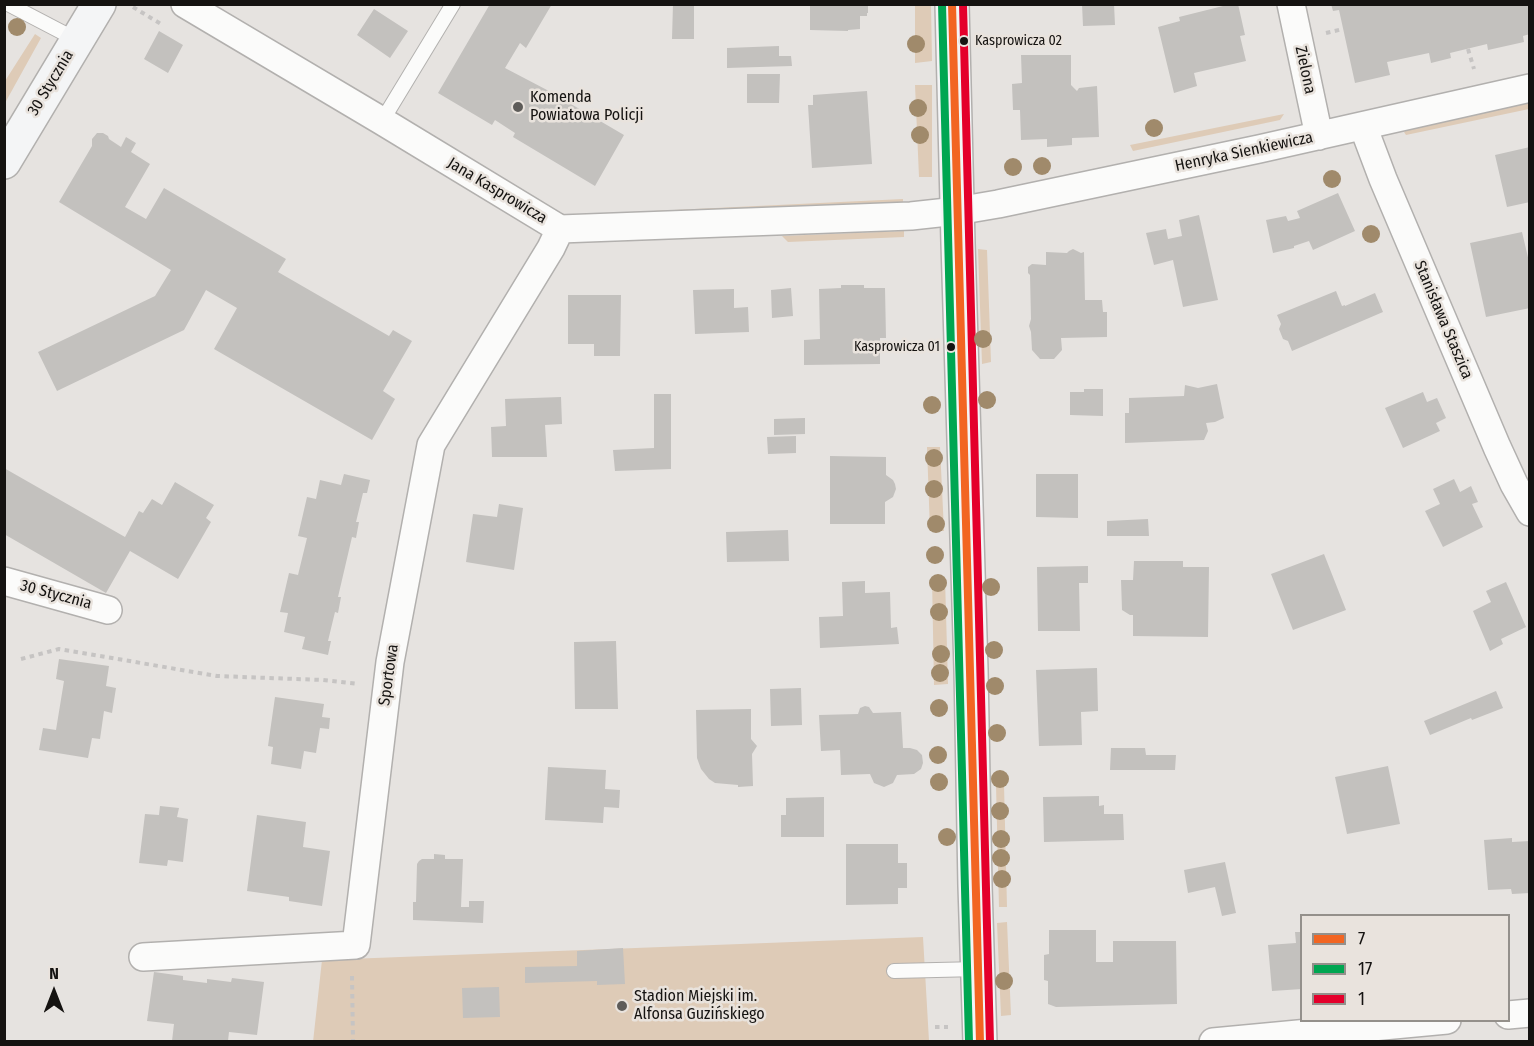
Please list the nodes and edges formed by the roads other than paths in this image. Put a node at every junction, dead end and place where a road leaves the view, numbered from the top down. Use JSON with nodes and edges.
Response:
{"nodes":[{"id":1,"x":8,"y":4,"type":"edge"},
{"id":2,"x":99,"y":4,"type":"edge"},
{"id":3,"x":185,"y":4,"type":"edge"},
{"id":4,"x":453,"y":4,"type":"edge"},
{"id":5,"x":952,"y":4,"type":"edge"},
{"id":6,"x":1291,"y":4,"type":"edge"},
{"id":7,"x":77,"y":40,"type":"junction"},
{"id":8,"x":1530,"y":88,"type":"edge"},
{"id":9,"x":382,"y":121,"type":"junction"},
{"id":10,"x":1363,"y":126,"type":"junction"},
{"id":11,"x":1319,"y":136,"type":"junction"},
{"id":12,"x":4,"y":162,"type":"edge"},
{"id":13,"x":957,"y":211,"type":"junction"},
{"id":14,"x":560,"y":230,"type":"junction"},
{"id":15,"x":1530,"y":512,"type":"edge"},
{"id":16,"x":4,"y":581,"type":"edge"},
{"id":17,"x":108,"y":610,"type":"dead end"},
{"id":18,"x":142,"y":957,"type":"dead end"},
{"id":19,"x":979,"y":969,"type":"junction"},
{"id":20,"x":894,"y":971,"type":"dead end"},
{"id":21,"x":1530,"y":1013,"type":"edge"},
{"id":22,"x":1510,"y":1015,"type":"edge"},
{"id":23,"x":1425,"y":1022,"type":"edge"},
{"id":24,"x":980,"y":1041,"type":"edge"},
{"id":25,"x":1212,"y":1041,"type":"edge"}],
"edges":[{"from":1,"to":7,"type":"lane"},
{"from":2,"to":7,"type":"street","name":"30 Stycznia"},
{"from":3,"to":9,"type":"street","name":"Jana Kasprowicza"},
{"from":4,"to":9,"type":"lane"},
{"from":5,"to":13,"type":"street"},
{"from":6,"to":11,"type":"street","name":"Zielona"},
{"from":7,"to":12,"type":"street","name":"30 Stycznia"},
{"from":8,"to":10,"type":"street","name":"Henryka Sienkiewicza"},
{"from":9,"to":14,"type":"street","name":"Jana Kasprowicza"},
{"from":10,"to":11,"type":"street","name":"Henryka Sienkiewicza"},
{"from":10,"to":15,"type":"street","name":"Stanisława Staszica"},
{"from":11,"to":13,"type":"street","name":"Henryka Sienkiewicza"},
{"from":13,"to":14,"type":"street","name":"Jana Kasprowicza"},
{"from":13,"to":19,"type":"street"},
{"from":14,"to":18,"type":"street","name":"Sportowa"},
{"from":16,"to":17,"type":"street","name":"30 Stycznia"},
{"from":19,"to":20,"type":"lane"},
{"from":19,"to":24,"type":"street"},
{"from":21,"to":22,"type":"street"},
{"from":23,"to":25,"type":"street"}]}
